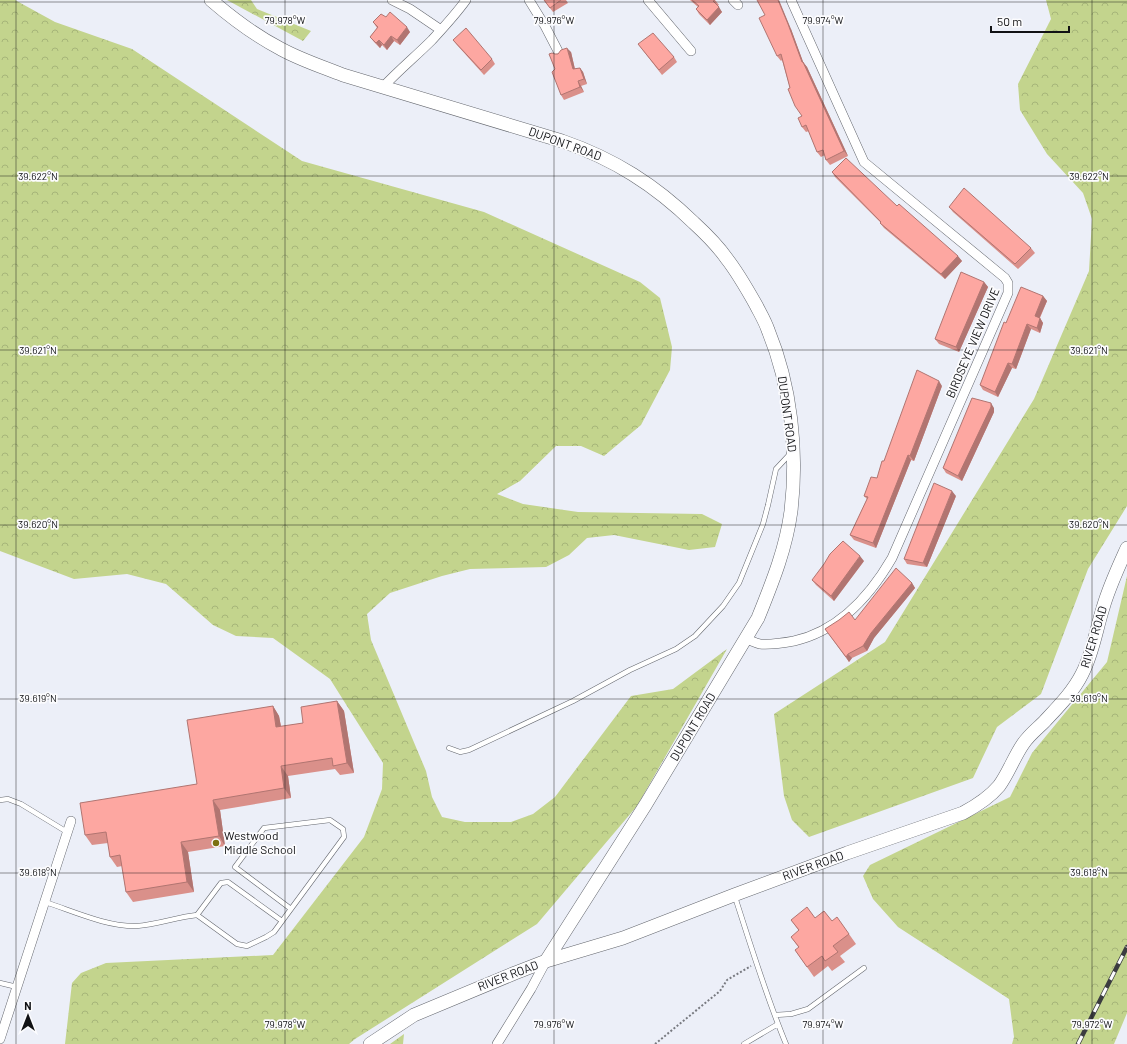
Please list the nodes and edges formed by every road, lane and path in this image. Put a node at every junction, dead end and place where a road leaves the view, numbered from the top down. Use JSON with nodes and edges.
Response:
{"nodes":[{"id":1,"x":211,"y":0,"type":"edge"},
{"id":2,"x":392,"y":0,"type":"edge"},
{"id":3,"x":466,"y":0,"type":"edge"},
{"id":4,"x":529,"y":0,"type":"edge"},
{"id":5,"x":648,"y":0,"type":"edge"},
{"id":6,"x":791,"y":0,"type":"edge"},
{"id":7,"x":441,"y":30,"type":"junction"},
{"id":8,"x":690,"y":51,"type":"dead end"},
{"id":9,"x":559,"y":53,"type":"edge"},
{"id":10,"x":384,"y":87,"type":"junction"},
{"id":11,"x":793,"y":450,"type":"junction"},
{"id":12,"x":1127,"y":548,"type":"edge"},
{"id":13,"x":746,"y":638,"type":"junction"},
{"id":14,"x":448,"y":748,"type":"dead end"},
{"id":15,"x":0,"y":800,"type":"edge"},
{"id":16,"x":71,"y":821,"type":"dead end"},
{"id":17,"x":67,"y":832,"type":"junction"},
{"id":18,"x":734,"y":895,"type":"junction"},
{"id":19,"x":45,"y":902,"type":"junction"},
{"id":20,"x":291,"y":910,"type":"junction"},
{"id":21,"x":197,"y":915,"type":"junction"},
{"id":22,"x":282,"y":921,"type":"junction"},
{"id":23,"x":546,"y":961,"type":"junction"},
{"id":24,"x":757,"y":963,"type":"junction"},
{"id":25,"x":864,"y":968,"type":"dead end"},
{"id":26,"x":0,"y":983,"type":"edge"},
{"id":27,"x":17,"y":987,"type":"junction"},
{"id":28,"x":775,"y":1015,"type":"junction"},
{"id":29,"x":778,"y":1024,"type":"junction"},
{"id":30,"x":0,"y":1039,"type":"edge"},
{"id":31,"x":370,"y":1044,"type":"edge"},
{"id":32,"x":497,"y":1044,"type":"edge"},
{"id":33,"x":655,"y":1044,"type":"edge"},
{"id":34,"x":744,"y":1044,"type":"edge"},
{"id":35,"x":786,"y":1044,"type":"edge"}],
"edges":[{"from":1,"to":10,"type":"street","name":"DUPONT ROAD"},
{"from":2,"to":7,"type":"street"},
{"from":3,"to":7,"type":"street"},
{"from":4,"to":9,"type":"street"},
{"from":5,"to":8,"type":"street"},
{"from":6,"to":13,"type":"street","name":"BIRDSEYE VIEW DRIVE"},
{"from":7,"to":10,"type":"street"},
{"from":10,"to":11,"type":"street","name":"DUPONT ROAD"},
{"from":11,"to":13,"type":"street","name":"DUPONT ROAD"},
{"from":11,"to":14,"type":"lane"},
{"from":12,"to":18,"type":"street","name":"RIVER ROAD"},
{"from":13,"to":23,"type":"street","name":"DUPONT ROAD"},
{"from":15,"to":17,"type":"lane"},
{"from":16,"to":17,"type":"street"},
{"from":17,"to":19,"type":"street"},
{"from":18,"to":23,"type":"street","name":"RIVER ROAD"},
{"from":18,"to":24,"type":"lane"},
{"from":19,"to":21,"type":"lane"},
{"from":19,"to":27,"type":"street"},
{"from":20,"to":20,"type":"lane"},
{"from":20,"to":22,"type":"lane"},
{"from":21,"to":22,"type":"lane"},
{"from":21,"to":22,"type":"lane"},
{"from":23,"to":31,"type":"street","name":"RIVER ROAD"},
{"from":23,"to":32,"type":"street"},
{"from":24,"to":28,"type":"lane"},
{"from":24,"to":33,"type":"path"},
{"from":25,"to":28,"type":"lane"},
{"from":26,"to":27,"type":"lane"},
{"from":27,"to":30,"type":"street"},
{"from":28,"to":29,"type":"lane"},
{"from":29,"to":34,"type":"lane"},
{"from":29,"to":35,"type":"lane"}]}
